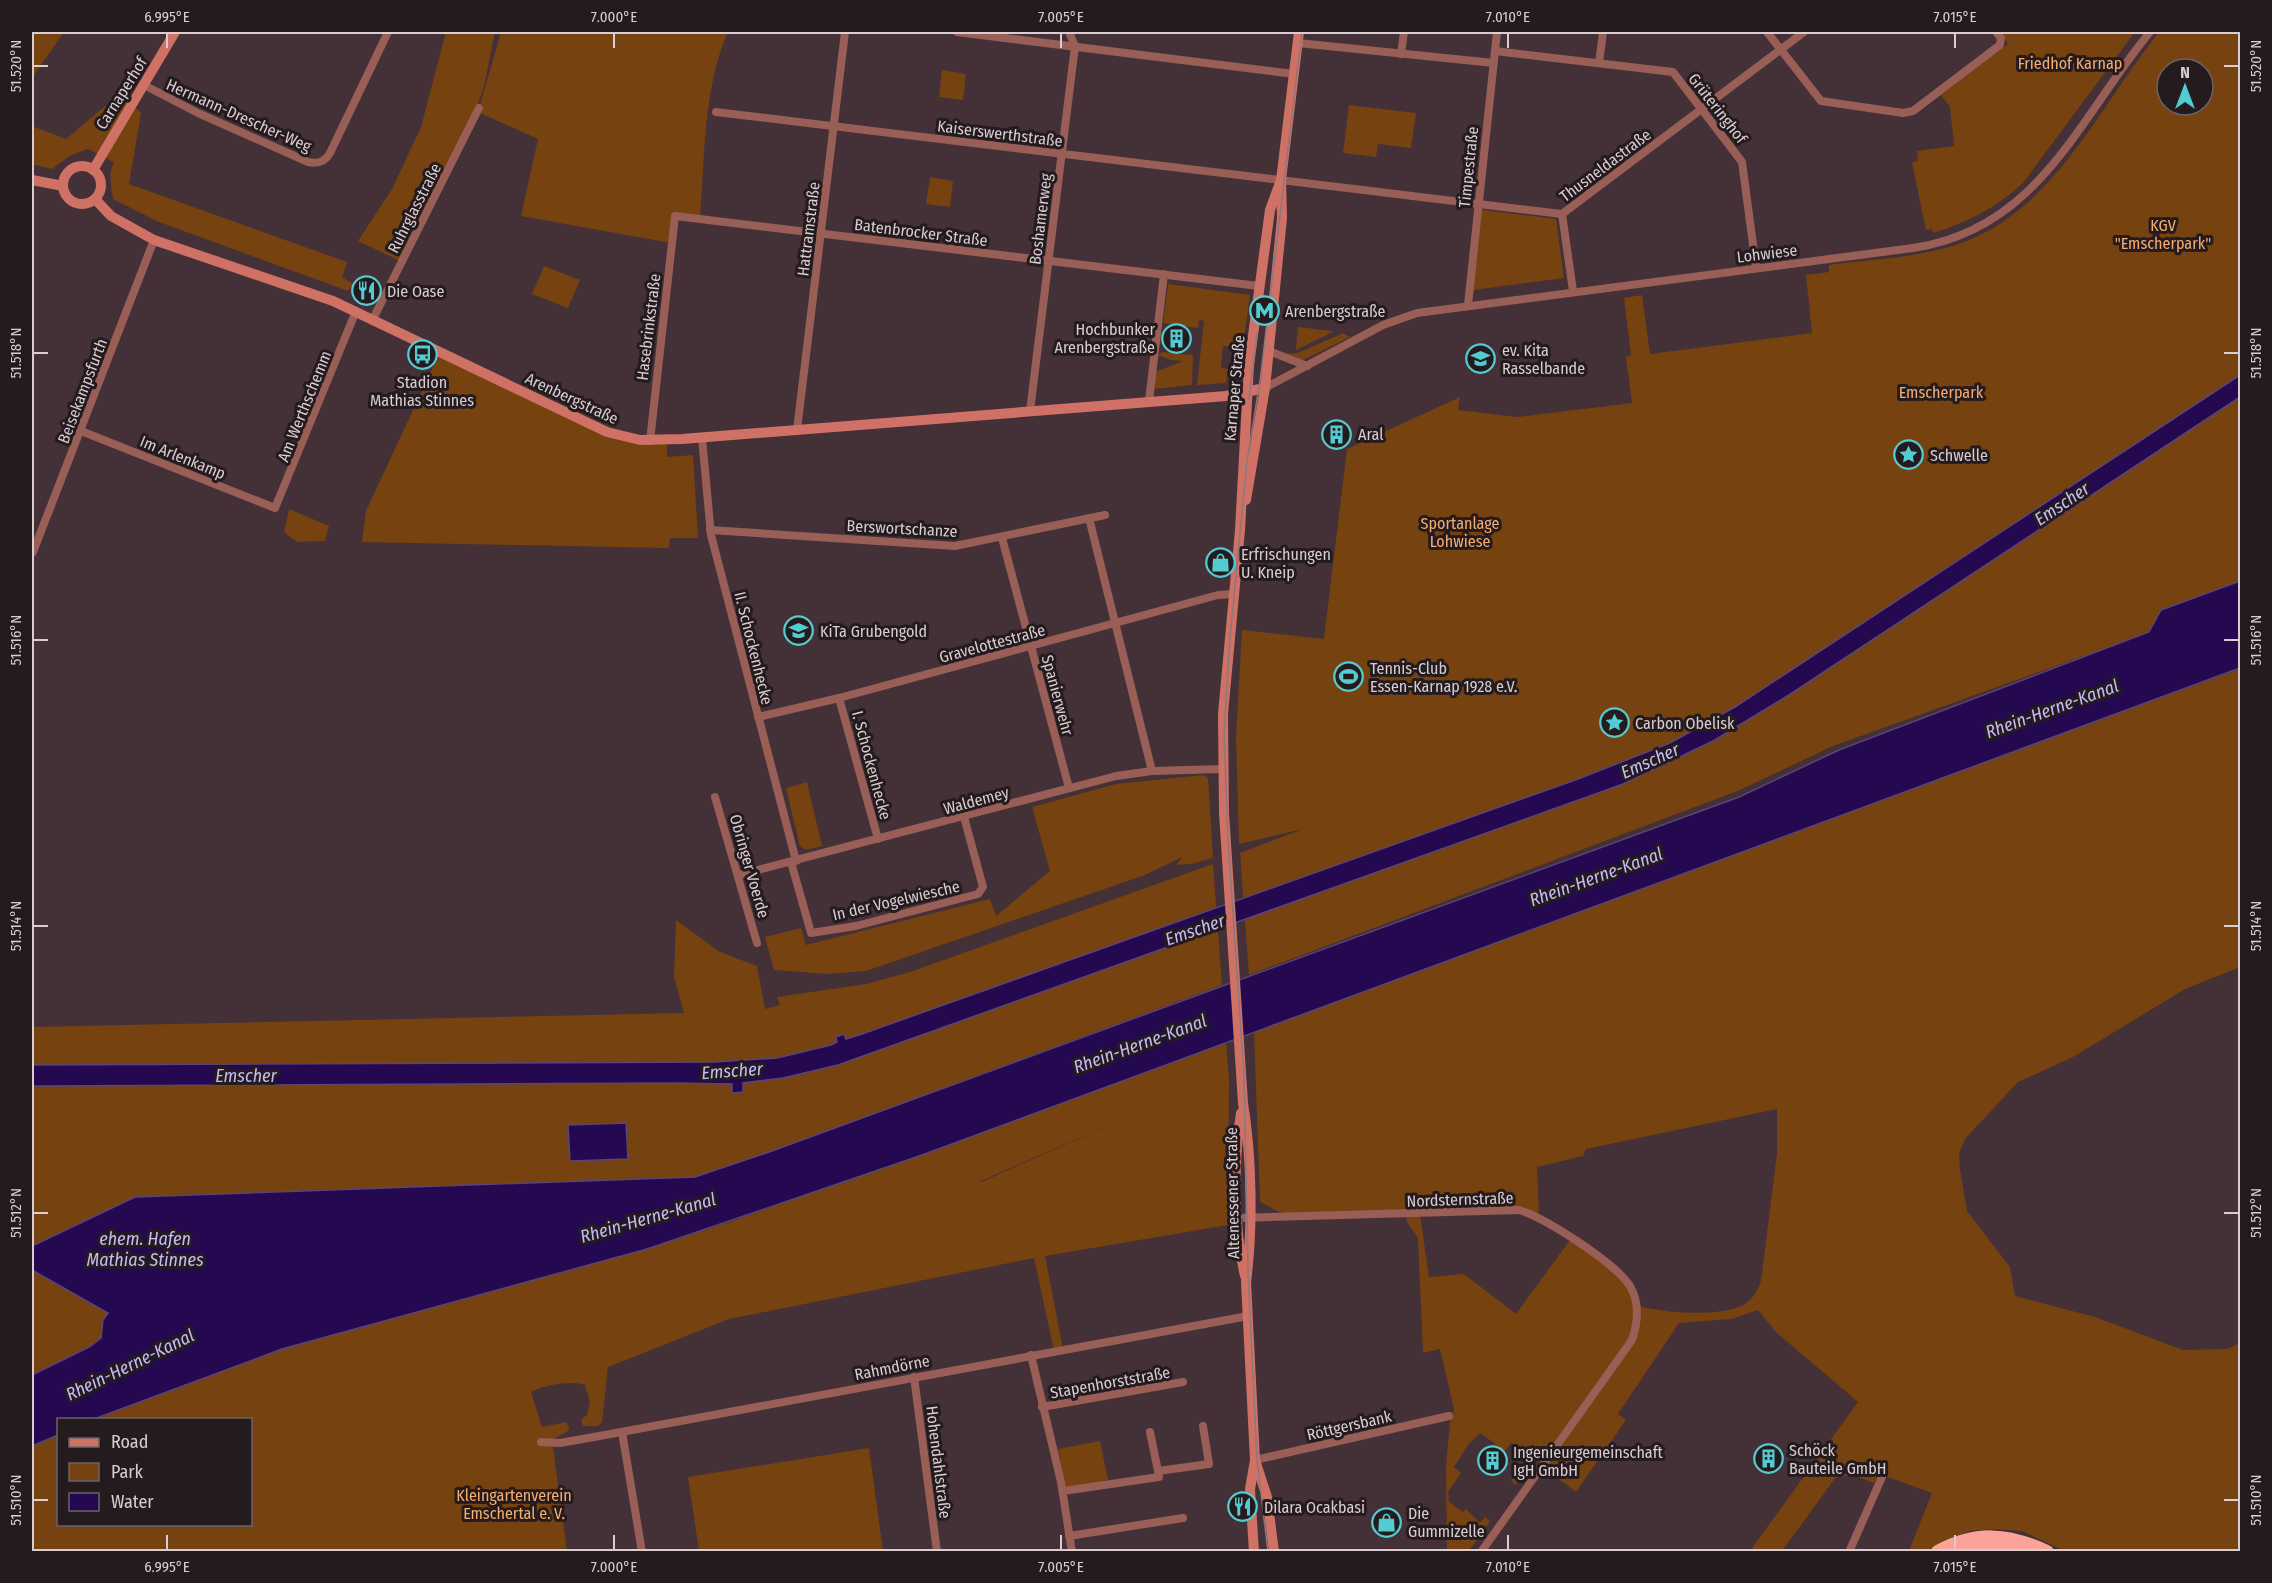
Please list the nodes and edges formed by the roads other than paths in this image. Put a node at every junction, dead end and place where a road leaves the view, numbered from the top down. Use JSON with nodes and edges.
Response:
{"nodes":[{"id":1,"x":175,"y":32,"type":"edge"},
{"id":2,"x":388,"y":32,"type":"edge"},
{"id":3,"x":845,"y":32,"type":"edge"},
{"id":4,"x":957,"y":32,"type":"edge"},
{"id":5,"x":1069,"y":32,"type":"edge"},
{"id":6,"x":1404,"y":32,"type":"edge"},
{"id":7,"x":1497,"y":32,"type":"edge"},
{"id":8,"x":1602,"y":32,"type":"edge"},
{"id":9,"x":1767,"y":32,"type":"edge"},
{"id":10,"x":1804,"y":32,"type":"edge"},
{"id":11,"x":1996,"y":32,"type":"edge"},
{"id":12,"x":2150,"y":32,"type":"edge"},
{"id":13,"x":1299,"y":37,"type":"edge"},
{"id":14,"x":1075,"y":46,"type":"junction"},
{"id":15,"x":1780,"y":49,"type":"junction"},
{"id":16,"x":1495,"y":51,"type":"junction"},
{"id":17,"x":1401,"y":54,"type":"junction"},
{"id":18,"x":1494,"y":63,"type":"junction"},
{"id":19,"x":1599,"y":63,"type":"junction"},
{"id":20,"x":1294,"y":74,"type":"junction"},
{"id":21,"x":144,"y":84,"type":"junction"},
{"id":22,"x":479,"y":108,"type":"dead end"},
{"id":23,"x":1702,"y":108,"type":"junction"},
{"id":24,"x":716,"y":112,"type":"dead end"},
{"id":25,"x":834,"y":125,"type":"junction"},
{"id":26,"x":1061,"y":154,"type":"junction"},
{"id":27,"x":93,"y":170,"type":"junction"},
{"id":28,"x":32,"y":180,"type":"edge"},
{"id":29,"x":1281,"y":180,"type":"junction"},
{"id":30,"x":63,"y":186,"type":"junction"},
{"id":31,"x":95,"y":199,"type":"junction"},
{"id":32,"x":1478,"y":204,"type":"junction"},
{"id":33,"x":1562,"y":214,"type":"junction"},
{"id":34,"x":675,"y":216,"type":"joint"},
{"id":35,"x":821,"y":233,"type":"junction"},
{"id":36,"x":154,"y":240,"type":"junction"},
{"id":37,"x":1049,"y":261,"type":"junction"},
{"id":38,"x":1756,"y":267,"type":"junction"},
{"id":39,"x":1164,"y":274,"type":"junction"},
{"id":40,"x":1259,"y":286,"type":"junction"},
{"id":41,"x":1573,"y":291,"type":"junction"},
{"id":42,"x":1468,"y":305,"type":"junction"},
{"id":43,"x":356,"y":311,"type":"junction"},
{"id":44,"x":372,"y":319,"type":"junction"},
{"id":45,"x":1269,"y":351,"type":"junction"},
{"id":46,"x":1307,"y":366,"type":"junction"},
{"id":47,"x":1265,"y":388,"type":"junction"},
{"id":48,"x":1248,"y":393,"type":"junction"},
{"id":49,"x":1149,"y":401,"type":"junction"},
{"id":50,"x":1030,"y":411,"type":"junction"},
{"id":51,"x":797,"y":430,"type":"junction"},
{"id":52,"x":81,"y":431,"type":"junction"},
{"id":53,"x":702,"y":438,"type":"junction"},
{"id":54,"x":650,"y":441,"type":"junction"},
{"id":55,"x":276,"y":508,"type":"joint"},
{"id":56,"x":1105,"y":515,"type":"dead end"},
{"id":57,"x":1089,"y":518,"type":"junction"},
{"id":58,"x":710,"y":530,"type":"junction"},
{"id":59,"x":1240,"y":530,"type":"junction"},
{"id":60,"x":1002,"y":538,"type":"junction"},
{"id":61,"x":33,"y":552,"type":"edge"},
{"id":62,"x":1233,"y":594,"type":"junction"},
{"id":63,"x":1116,"y":623,"type":"junction"},
{"id":64,"x":1031,"y":646,"type":"junction"},
{"id":65,"x":839,"y":698,"type":"junction"},
{"id":66,"x":758,"y":717,"type":"junction"},
{"id":67,"x":1222,"y":769,"type":"junction"},
{"id":68,"x":1152,"y":771,"type":"junction"},
{"id":69,"x":1069,"y":789,"type":"junction"},
{"id":70,"x":715,"y":797,"type":"dead end"},
{"id":71,"x":964,"y":817,"type":"junction"},
{"id":72,"x":878,"y":839,"type":"junction"},
{"id":73,"x":1226,"y":841,"type":"joint"},
{"id":74,"x":793,"y":862,"type":"junction"},
{"id":75,"x":739,"y":876,"type":"junction"},
{"id":76,"x":757,"y":943,"type":"dead end"},
{"id":77,"x":1243,"y":1103,"type":"junction"},
{"id":78,"x":1238,"y":1218,"type":"junction"},
{"id":79,"x":1249,"y":1218,"type":"junction"},
{"id":80,"x":1246,"y":1282,"type":"junction"},
{"id":81,"x":1248,"y":1316,"type":"junction"},
{"id":82,"x":1032,"y":1355,"type":"junction"},
{"id":83,"x":914,"y":1377,"type":"junction"},
{"id":84,"x":1183,"y":1383,"type":"dead end"},
{"id":85,"x":1042,"y":1407,"type":"junction"},
{"id":86,"x":1449,"y":1416,"type":"dead end"},
{"id":87,"x":1203,"y":1426,"type":"dead end"},
{"id":88,"x":622,"y":1432,"type":"junction"},
{"id":89,"x":1150,"y":1432,"type":"dead end"},
{"id":90,"x":541,"y":1442,"type":"dead end"},
{"id":91,"x":1255,"y":1460,"type":"junction"},
{"id":92,"x":1158,"y":1471,"type":"junction"},
{"id":93,"x":1882,"y":1477,"type":"dead end"},
{"id":94,"x":1063,"y":1491,"type":"junction"},
{"id":95,"x":1183,"y":1518,"type":"dead end"},
{"id":96,"x":1069,"y":1536,"type":"junction"},
{"id":97,"x":642,"y":1551,"type":"edge"},
{"id":98,"x":937,"y":1551,"type":"edge"},
{"id":99,"x":1072,"y":1551,"type":"edge"},
{"id":100,"x":1254,"y":1551,"type":"edge"},
{"id":101,"x":1274,"y":1551,"type":"edge"},
{"id":102,"x":1481,"y":1551,"type":"edge"},
{"id":103,"x":1849,"y":1551,"type":"edge"},
{"id":104,"x":1938,"y":1551,"type":"edge"},
{"id":105,"x":1964,"y":1551,"type":"edge"},
{"id":106,"x":2014,"y":1551,"type":"edge"},
{"id":107,"x":2047,"y":1551,"type":"edge"}],
"edges":[{"from":1,"to":21,"type":"main road","name":"Carnaperhof"},
{"from":2,"to":21,"type":"street","name":"Hermann-Drescher-Weg"},
{"from":3,"to":25,"type":"street","name":"Hattramstraße"},
{"from":4,"to":14,"type":"street"},
{"from":5,"to":14,"type":"street"},
{"from":6,"to":17,"type":"street"},
{"from":7,"to":16,"type":"street","name":"Timpestraße"},
{"from":8,"to":19,"type":"street"},
{"from":9,"to":15,"type":"street"},
{"from":10,"to":15,"type":"street","name":"Thusneldastraße"},
{"from":11,"to":15,"type":"street"},
{"from":12,"to":38,"type":"street","name":"Lohwiese"},
{"from":13,"to":17,"type":"street"},
{"from":13,"to":20,"type":"main road","name":"Karnaper Straße"},
{"from":14,"to":20,"type":"street"},
{"from":14,"to":26,"type":"street","name":"Boshamerweg"},
{"from":15,"to":23,"type":"street","name":"Thusneldastraße"},
{"from":16,"to":18,"type":"street","name":"Timpestraße"},
{"from":16,"to":19,"type":"street","name":"Grüteringhof"},
{"from":17,"to":18,"type":"street"},
{"from":18,"to":32,"type":"street","name":"Timpestraße"},
{"from":19,"to":23,"type":"street","name":"Grüteringhof"},
{"from":20,"to":29,"type":"main road","name":"Karnaper Straße"},
{"from":21,"to":27,"type":"main road","name":"Carnaperhof"},
{"from":22,"to":44,"type":"street","name":"Ruhrglasstraße"},
{"from":23,"to":33,"type":"street","name":"Thusneldastraße"},
{"from":23,"to":38,"type":"street","name":"Grüteringhof"},
{"from":24,"to":25,"type":"street","name":"Kaiserswerthstraße"},
{"from":25,"to":26,"type":"street","name":"Kaiserswerthstraße"},
{"from":25,"to":35,"type":"street","name":"Hattramstraße"},
{"from":26,"to":29,"type":"street","name":"Kaiserswerthstraße"},
{"from":26,"to":37,"type":"street","name":"Boshamerweg"},
{"from":27,"to":30,"type":"main road"},
{"from":27,"to":31,"type":"main road"},
{"from":28,"to":30,"type":"main road"},
{"from":29,"to":32,"type":"street","name":"Thusneldastraße"},
{"from":29,"to":40,"type":"main road","name":"Karnaper Straße"},
{"from":29,"to":45,"type":"main road","name":"Karnaper Straße"},
{"from":30,"to":31,"type":"main road"},
{"from":31,"to":36,"type":"main road","name":"Arenbergstraße"},
{"from":32,"to":33,"type":"street","name":"Thusneldastraße"},
{"from":32,"to":42,"type":"street","name":"Timpestraße"},
{"from":33,"to":41,"type":"street"},
{"from":34,"to":35,"type":"street","name":"Batenbrocker Straße"},
{"from":34,"to":54,"type":"street","name":"Hasebrinkstraße"},
{"from":35,"to":37,"type":"street","name":"Batenbrocker Straße"},
{"from":35,"to":51,"type":"street","name":"Hattramstraße"},
{"from":36,"to":43,"type":"main road","name":"Arenbergstraße"},
{"from":36,"to":52,"type":"street","name":"Beisekampsfurth"},
{"from":37,"to":39,"type":"street","name":"Batenbrocker Straße"},
{"from":37,"to":50,"type":"street","name":"Boshamerweg"},
{"from":38,"to":41,"type":"street","name":"Lohwiese"},
{"from":39,"to":40,"type":"street","name":"Batenbrocker Straße"},
{"from":39,"to":49,"type":"street"},
{"from":40,"to":48,"type":"main road","name":"Karnaper Straße"},
{"from":41,"to":42,"type":"street","name":"Lohwiese"},
{"from":42,"to":46,"type":"street","name":"Lohwiese"},
{"from":43,"to":44,"type":"main road","name":"Arenbergstraße"},
{"from":43,"to":55,"type":"street","name":"Am Werthschemm"},
{"from":44,"to":54,"type":"main road","name":"Arenbergstraße"},
{"from":45,"to":46,"type":"street"},
{"from":45,"to":47,"type":"main road","name":"Karnaper Straße"},
{"from":46,"to":47,"type":"street","name":"Lohwiese"},
{"from":47,"to":48,"type":"main road","name":"Arenbergstraße"},
{"from":47,"to":59,"type":"main road","name":"Karnaper Straße"},
{"from":48,"to":49,"type":"main road","name":"Arenbergstraße"},
{"from":48,"to":59,"type":"main road","name":"Karnaper Straße"},
{"from":49,"to":50,"type":"main road","name":"Arenbergstraße"},
{"from":50,"to":51,"type":"main road","name":"Arenbergstraße"},
{"from":51,"to":53,"type":"main road","name":"Arenbergstraße"},
{"from":52,"to":55,"type":"street","name":"Im Arlenkamp"},
{"from":52,"to":61,"type":"street","name":"Beisekampsfurth"},
{"from":53,"to":54,"type":"main road","name":"Arenbergstraße"},
{"from":53,"to":58,"type":"street","name":"II. Schockenhecke"},
{"from":56,"to":57,"type":"street","name":"Berswortschanze"},
{"from":57,"to":60,"type":"street","name":"Berswortschanze"},
{"from":57,"to":63,"type":"street"},
{"from":58,"to":60,"type":"street","name":"Berswortschanze"},
{"from":58,"to":66,"type":"street","name":"II. Schockenhecke"},
{"from":59,"to":62,"type":"main road","name":"Karnaper Straße"},
{"from":60,"to":64,"type":"street","name":"Spanierwehr"},
{"from":62,"to":63,"type":"street","name":"Gravelottestraße"},
{"from":62,"to":67,"type":"main road","name":"Karnaper Straße"},
{"from":63,"to":64,"type":"street","name":"Gravelottestraße"},
{"from":63,"to":68,"type":"street"},
{"from":64,"to":65,"type":"street","name":"Gravelottestraße"},
{"from":64,"to":69,"type":"street","name":"Spanierwehr"},
{"from":65,"to":66,"type":"street","name":"Gravelottestraße"},
{"from":65,"to":72,"type":"street","name":"I. Schockenhecke"},
{"from":66,"to":74,"type":"street","name":"II. Schockenhecke"},
{"from":67,"to":68,"type":"street","name":"Waldemey"},
{"from":67,"to":73,"type":"main road","name":"Karnaper Straße"},
{"from":68,"to":69,"type":"street","name":"Waldemey"},
{"from":69,"to":71,"type":"street","name":"Waldemey"},
{"from":70,"to":75,"type":"street","name":"Obringer Voerde"},
{"from":71,"to":72,"type":"street","name":"Waldemey"},
{"from":71,"to":74,"type":"street","name":"In der Vogelwiesche"},
{"from":72,"to":74,"type":"street","name":"Waldemey"},
{"from":73,"to":77,"type":"main road","name":"Altenessener Straße"},
{"from":74,"to":75,"type":"street","name":"Waldemey"},
{"from":75,"to":76,"type":"street","name":"Obringer Voerde"},
{"from":77,"to":78,"type":"main road","name":"Altenessener Straße"},
{"from":77,"to":79,"type":"main road","name":"Altenessener Straße"},
{"from":78,"to":79,"type":"street","name":"Nordsternstraße"},
{"from":78,"to":80,"type":"main road","name":"Altenessener Straße"},
{"from":79,"to":80,"type":"main road","name":"Altenessener Straße"},
{"from":79,"to":102,"type":"street","name":"Nordsternstraße"},
{"from":80,"to":81,"type":"main road","name":"Altenessener Straße"},
{"from":81,"to":82,"type":"street","name":"Rahmdörne"},
{"from":81,"to":91,"type":"main road","name":"Altenessener Straße"},
{"from":82,"to":83,"type":"street","name":"Rahmdörne"},
{"from":82,"to":85,"type":"street","name":"Stapenhorststraße"},
{"from":83,"to":88,"type":"street","name":"Rahmdörne"},
{"from":83,"to":98,"type":"street","name":"Hohendahlstraße"},
{"from":84,"to":85,"type":"street","name":"Stapenhorststraße"},
{"from":85,"to":94,"type":"street","name":"Stapenhorststraße"},
{"from":86,"to":91,"type":"street","name":"Röttgersbank"},
{"from":87,"to":92,"type":"street"},
{"from":88,"to":90,"type":"street","name":"Rahmdörne"},
{"from":88,"to":97,"type":"street"},
{"from":89,"to":92,"type":"street"},
{"from":91,"to":100,"type":"main road","name":"Altenessener Straße"},
{"from":91,"to":101,"type":"main road","name":"Altenessener Straße"},
{"from":92,"to":94,"type":"street"},
{"from":93,"to":103,"type":"street"},
{"from":94,"to":96,"type":"street","name":"Stapenhorststraße"},
{"from":95,"to":96,"type":"street"},
{"from":96,"to":99,"type":"street","name":"Stapenhorststraße"},
{"from":104,"to":107,"type":"highway"},
{"from":105,"to":106,"type":"highway"}]}
